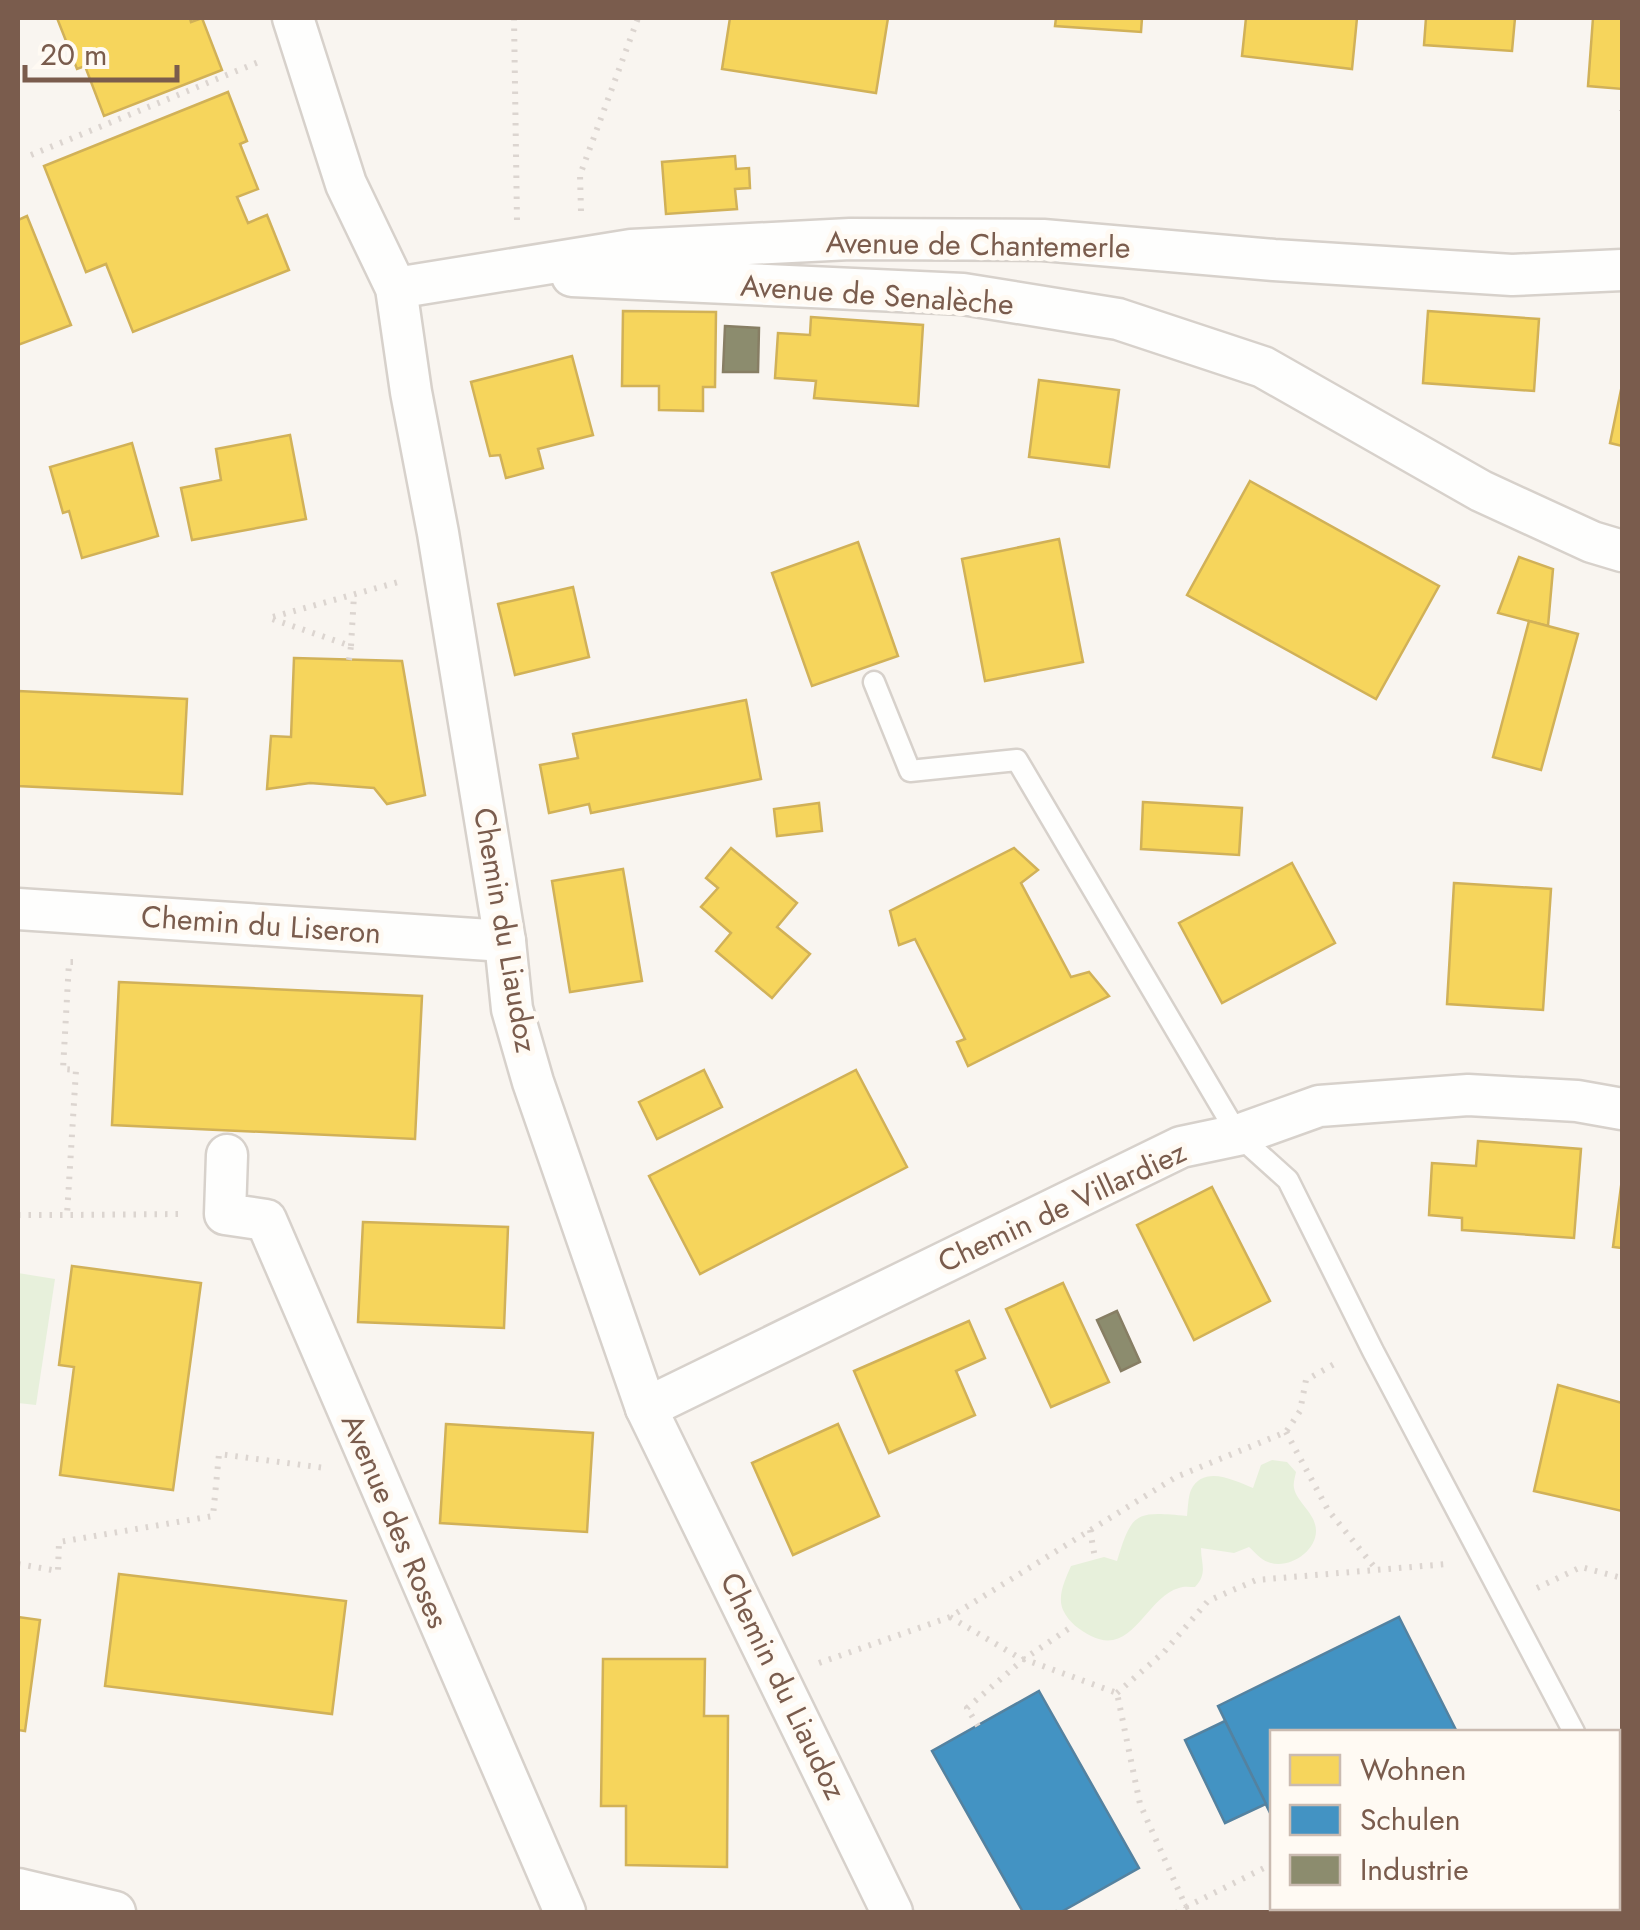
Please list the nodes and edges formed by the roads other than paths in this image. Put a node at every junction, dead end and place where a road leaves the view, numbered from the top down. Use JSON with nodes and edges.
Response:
{"nodes":[{"id":1,"x":293,"y":18,"type":"edge"},
{"id":2,"x":1622,"y":270,"type":"edge"},
{"id":3,"x":498,"y":272,"type":"junction"},
{"id":4,"x":396,"y":288,"type":"junction"},
{"id":5,"x":1622,"y":551,"type":"edge"},
{"id":6,"x":874,"y":682,"type":"dead end"},
{"id":7,"x":18,"y":908,"type":"edge"},
{"id":8,"x":505,"y":941,"type":"junction"},
{"id":9,"x":1622,"y":1109,"type":"edge"},
{"id":10,"x":1238,"y":1135,"type":"junction"},
{"id":11,"x":227,"y":1155,"type":"dead end"},
{"id":12,"x":646,"y":1408,"type":"junction"},
{"id":13,"x":1573,"y":1730,"type":"edge"},
{"id":14,"x":18,"y":1889,"type":"edge"},
{"id":15,"x":115,"y":1912,"type":"edge"},
{"id":16,"x":564,"y":1912,"type":"edge"},
{"id":17,"x":892,"y":1912,"type":"edge"}],
"edges":[{"from":1,"to":4,"type":"street","name":"Chemin du Liaudoz"},
{"from":2,"to":3,"type":"street","name":"Avenue de Chantemerle"},
{"from":3,"to":4,"type":"street","name":"Avenue de Chantemerle"},
{"from":3,"to":5,"type":"street","name":"Avenue de Senalèche"},
{"from":4,"to":8,"type":"street","name":"Chemin du Liaudoz"},
{"from":6,"to":10,"type":"lane"},
{"from":7,"to":8,"type":"street","name":"Chemin du Liseron"},
{"from":8,"to":12,"type":"street","name":"Chemin du Liaudoz"},
{"from":9,"to":10,"type":"street","name":"Chemin de Villardiez"},
{"from":10,"to":12,"type":"street","name":"Chemin de Villardiez"},
{"from":10,"to":13,"type":"lane"},
{"from":11,"to":16,"type":"street","name":"Avenue des Roses"},
{"from":12,"to":17,"type":"street","name":"Chemin du Liaudoz"},
{"from":14,"to":15,"type":"street"}]}
